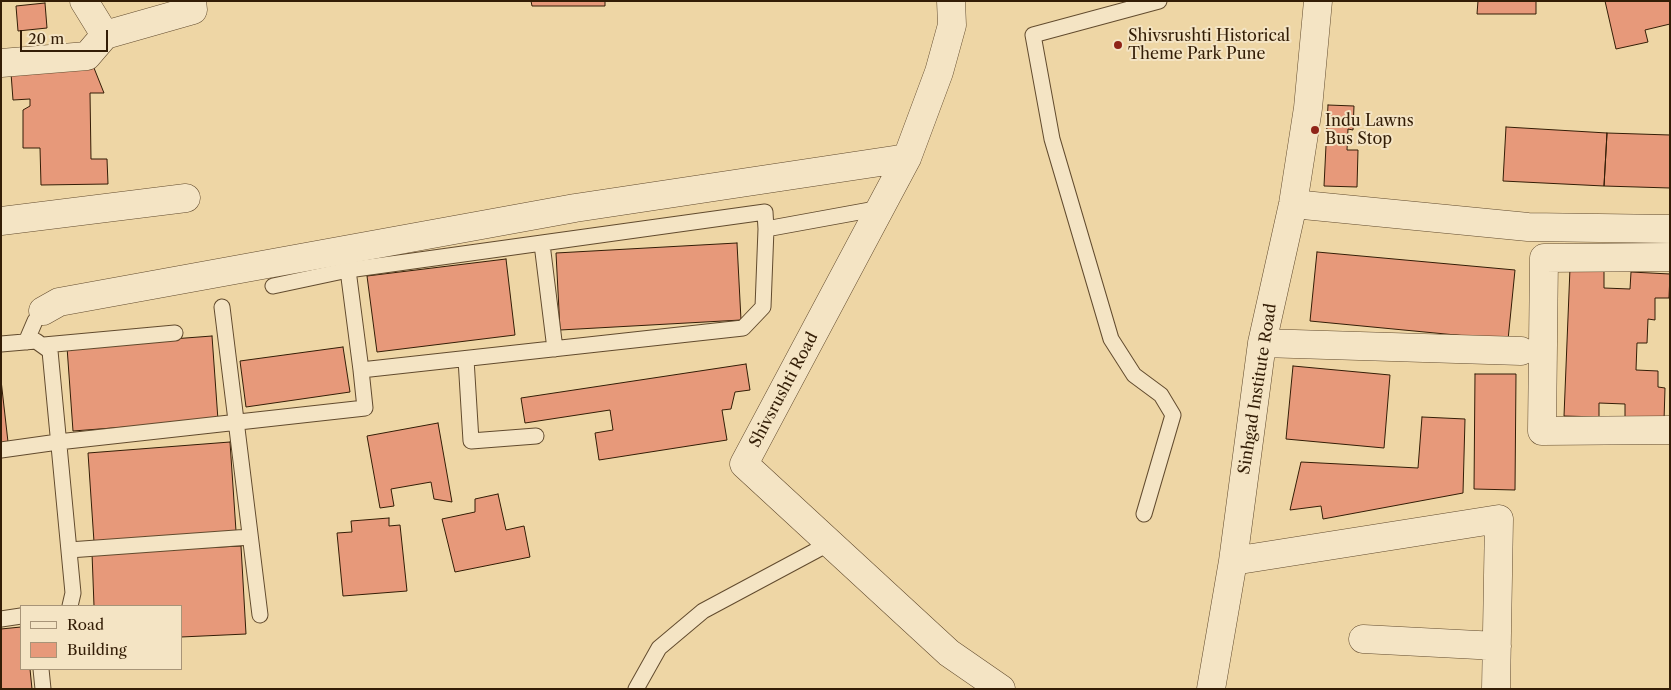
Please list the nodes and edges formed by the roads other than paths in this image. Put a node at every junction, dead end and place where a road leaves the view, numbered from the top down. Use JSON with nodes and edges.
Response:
{"nodes":[{"id":1,"x":84,"y":1,"type":"edge"},
{"id":2,"x":192,"y":1,"type":"edge"},
{"id":3,"x":951,"y":1,"type":"edge"},
{"id":4,"x":1159,"y":1,"type":"edge"},
{"id":5,"x":1318,"y":1,"type":"edge"},
{"id":6,"x":105,"y":35,"type":"junction"},
{"id":7,"x":1,"y":63,"type":"edge"},
{"id":8,"x":907,"y":158,"type":"junction"},
{"id":9,"x":186,"y":198,"type":"dead end"},
{"id":10,"x":1293,"y":204,"type":"junction"},
{"id":11,"x":881,"y":208,"type":"junction"},
{"id":12,"x":1,"y":220,"type":"edge"},
{"id":13,"x":766,"y":228,"type":"junction"},
{"id":14,"x":1670,"y":229,"type":"edge"},
{"id":15,"x":542,"y":244,"type":"junction"},
{"id":16,"x":1670,"y":257,"type":"edge"},
{"id":17,"x":348,"y":270,"type":"junction"},
{"id":18,"x":272,"y":286,"type":"dead end"},
{"id":19,"x":222,"y":307,"type":"dead end"},
{"id":20,"x":43,"y":311,"type":"joint"},
{"id":21,"x":175,"y":333,"type":"dead end"},
{"id":22,"x":26,"y":342,"type":"junction"},
{"id":23,"x":1262,"y":343,"type":"junction"},
{"id":24,"x":1,"y":344,"type":"edge"},
{"id":25,"x":44,"y":345,"type":"junction"},
{"id":26,"x":555,"y":348,"type":"junction"},
{"id":27,"x":1520,"y":351,"type":"dead end"},
{"id":28,"x":466,"y":359,"type":"junction"},
{"id":29,"x":361,"y":370,"type":"junction"},
{"id":30,"x":235,"y":422,"type":"junction"},
{"id":31,"x":1670,"y":430,"type":"edge"},
{"id":32,"x":536,"y":436,"type":"dead end"},
{"id":33,"x":58,"y":442,"type":"junction"},
{"id":34,"x":1,"y":450,"type":"edge"},
{"id":35,"x":1144,"y":514,"type":"dead end"},
{"id":36,"x":250,"y":537,"type":"junction"},
{"id":37,"x":830,"y":543,"type":"junction"},
{"id":38,"x":69,"y":550,"type":"junction"},
{"id":39,"x":1233,"y":561,"type":"junction"},
{"id":40,"x":70,"y":605,"type":"edge"},
{"id":41,"x":260,"y":615,"type":"dead end"},
{"id":42,"x":20,"y":616,"type":"edge"},
{"id":43,"x":1,"y":618,"type":"edge"},
{"id":44,"x":1363,"y":639,"type":"dead end"},
{"id":45,"x":1497,"y":646,"type":"junction"},
{"id":46,"x":42,"y":670,"type":"edge"},
{"id":47,"x":43,"y":689,"type":"edge"},
{"id":48,"x":636,"y":689,"type":"edge"},
{"id":49,"x":1001,"y":689,"type":"edge"},
{"id":50,"x":1211,"y":689,"type":"edge"},
{"id":51,"x":1496,"y":689,"type":"edge"}],
"edges":[{"from":1,"to":6,"type":"street"},
{"from":2,"to":6,"type":"street"},
{"from":3,"to":8,"type":"street","name":"Shivsrushti Road"},
{"from":4,"to":35,"type":"lane"},
{"from":5,"to":10,"type":"street","name":"Sinhgad Institute Road"},
{"from":6,"to":7,"type":"street"},
{"from":8,"to":11,"type":"street","name":"Shivsrushti Road"},
{"from":8,"to":20,"type":"street"},
{"from":9,"to":12,"type":"street"},
{"from":10,"to":14,"type":"street"},
{"from":10,"to":23,"type":"street","name":"Sinhgad Institute Road"},
{"from":11,"to":13,"type":"lane"},
{"from":11,"to":37,"type":"street","name":"Shivsrushti Road"},
{"from":13,"to":15,"type":"lane"},
{"from":13,"to":26,"type":"lane"},
{"from":15,"to":17,"type":"lane"},
{"from":15,"to":26,"type":"lane"},
{"from":16,"to":31,"type":"street"},
{"from":17,"to":18,"type":"lane"},
{"from":17,"to":29,"type":"lane"},
{"from":19,"to":30,"type":"lane"},
{"from":20,"to":22,"type":"lane"},
{"from":21,"to":25,"type":"lane"},
{"from":22,"to":24,"type":"lane"},
{"from":22,"to":25,"type":"lane"},
{"from":23,"to":27,"type":"street"},
{"from":23,"to":39,"type":"street","name":"Sinhgad Institute Road"},
{"from":25,"to":33,"type":"lane"},
{"from":26,"to":28,"type":"lane"},
{"from":28,"to":29,"type":"lane"},
{"from":28,"to":32,"type":"lane"},
{"from":29,"to":30,"type":"lane"},
{"from":30,"to":33,"type":"lane"},
{"from":30,"to":36,"type":"lane"},
{"from":33,"to":34,"type":"lane"},
{"from":33,"to":38,"type":"lane"},
{"from":36,"to":38,"type":"lane"},
{"from":36,"to":41,"type":"lane"},
{"from":37,"to":48,"type":"lane"},
{"from":37,"to":49,"type":"street","name":"Shivsrushti Road"},
{"from":38,"to":40,"type":"lane"},
{"from":39,"to":45,"type":"street"},
{"from":39,"to":50,"type":"street","name":"Sinhgad Institute Road"},
{"from":42,"to":43,"type":"lane"},
{"from":44,"to":45,"type":"street"},
{"from":45,"to":51,"type":"street"},
{"from":46,"to":47,"type":"lane"}]}
